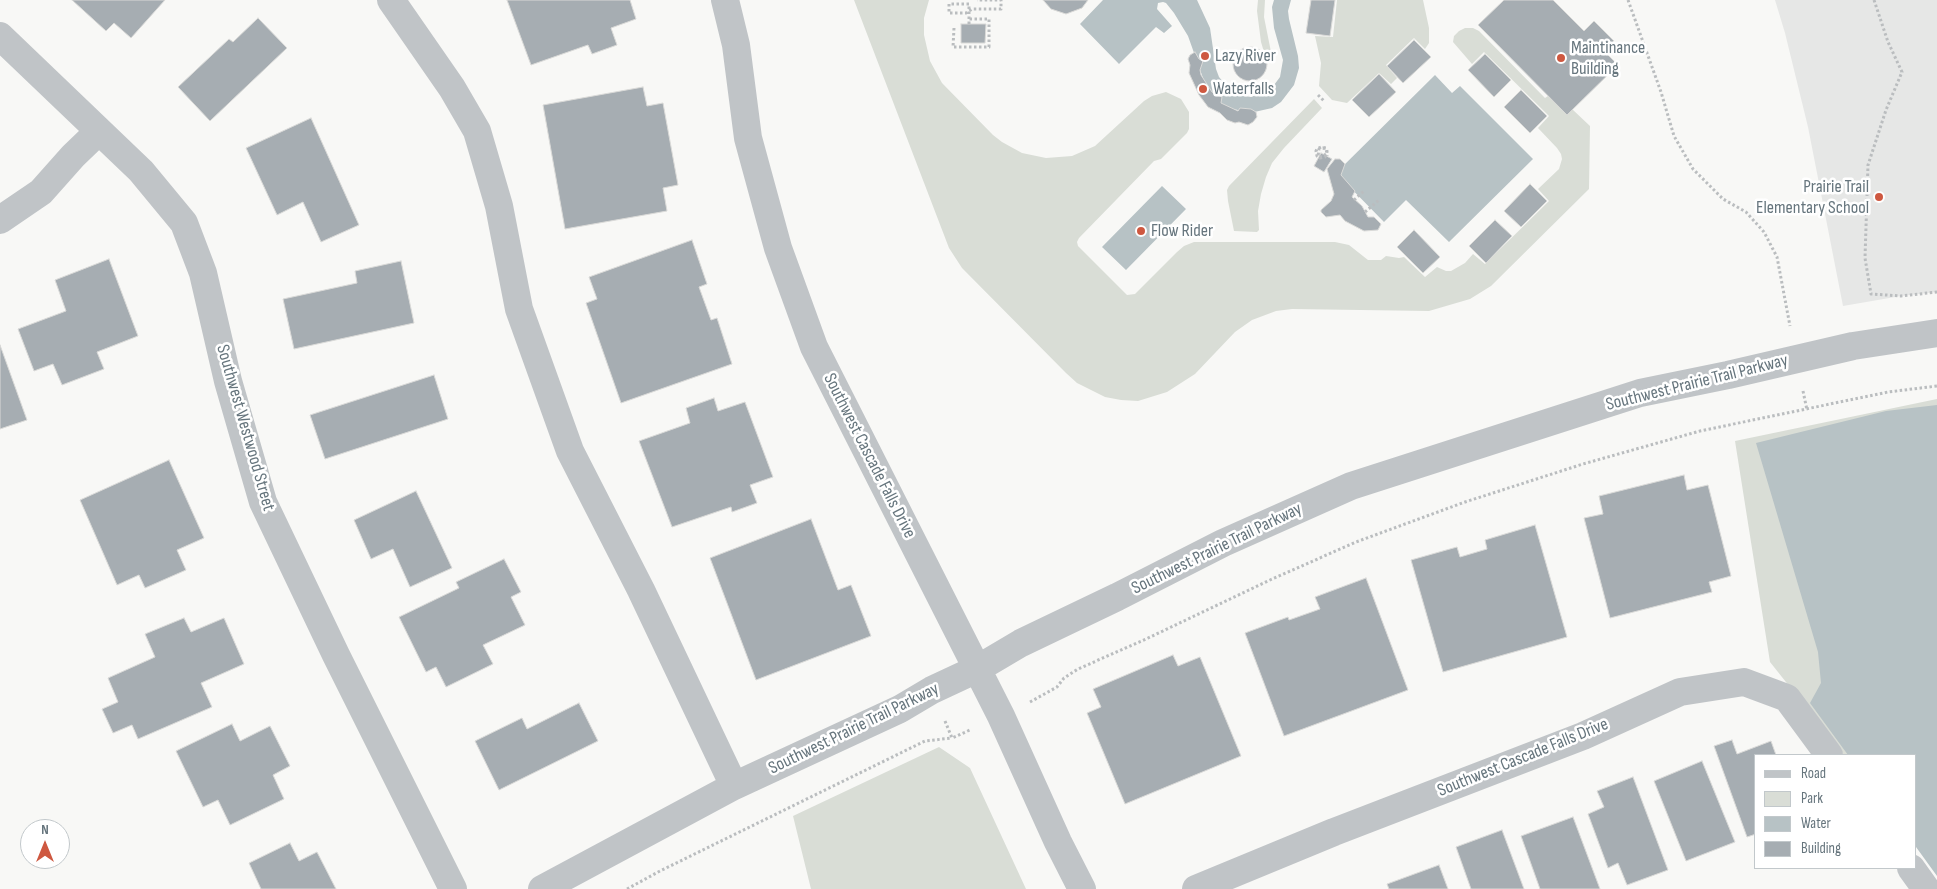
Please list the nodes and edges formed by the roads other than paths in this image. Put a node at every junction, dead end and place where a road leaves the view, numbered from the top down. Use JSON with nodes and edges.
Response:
{"nodes":[{"id":1,"x":391,"y":0,"type":"edge"},
{"id":2,"x":725,"y":0,"type":"edge"},
{"id":3,"x":0,"y":36,"type":"edge"},
{"id":4,"x":99,"y":132,"type":"junction"},
{"id":5,"x":0,"y":220,"type":"edge"},
{"id":6,"x":1937,"y":333,"type":"edge"},
{"id":7,"x":977,"y":669,"type":"junction"},
{"id":8,"x":1828,"y":754,"type":"edge"},
{"id":9,"x":734,"y":786,"type":"junction"},
{"id":10,"x":1912,"y":869,"type":"edge"},
{"id":11,"x":454,"y":889,"type":"edge"},
{"id":12,"x":542,"y":889,"type":"edge"},
{"id":13,"x":1082,"y":889,"type":"edge"},
{"id":14,"x":1196,"y":889,"type":"edge"},
{"id":15,"x":1926,"y":889,"type":"edge"}],
"edges":[{"from":1,"to":9,"type":"street"},
{"from":2,"to":7,"type":"street","name":"Southwest Cascade Falls Drive"},
{"from":3,"to":4,"type":"street","name":"Southwest Westwood Street"},
{"from":4,"to":5,"type":"street"},
{"from":4,"to":11,"type":"street","name":"Southwest Westwood Street"},
{"from":6,"to":7,"type":"street","name":"Southwest Prairie Trail Parkway"},
{"from":7,"to":9,"type":"street","name":"Southwest Prairie Trail Parkway"},
{"from":7,"to":13,"type":"street","name":"Southwest Cascade Falls Drive"},
{"from":8,"to":14,"type":"street","name":"Southwest Cascade Falls Drive"},
{"from":9,"to":12,"type":"street","name":"Southwest Prairie Trail Parkway"},
{"from":10,"to":15,"type":"street"}]}
